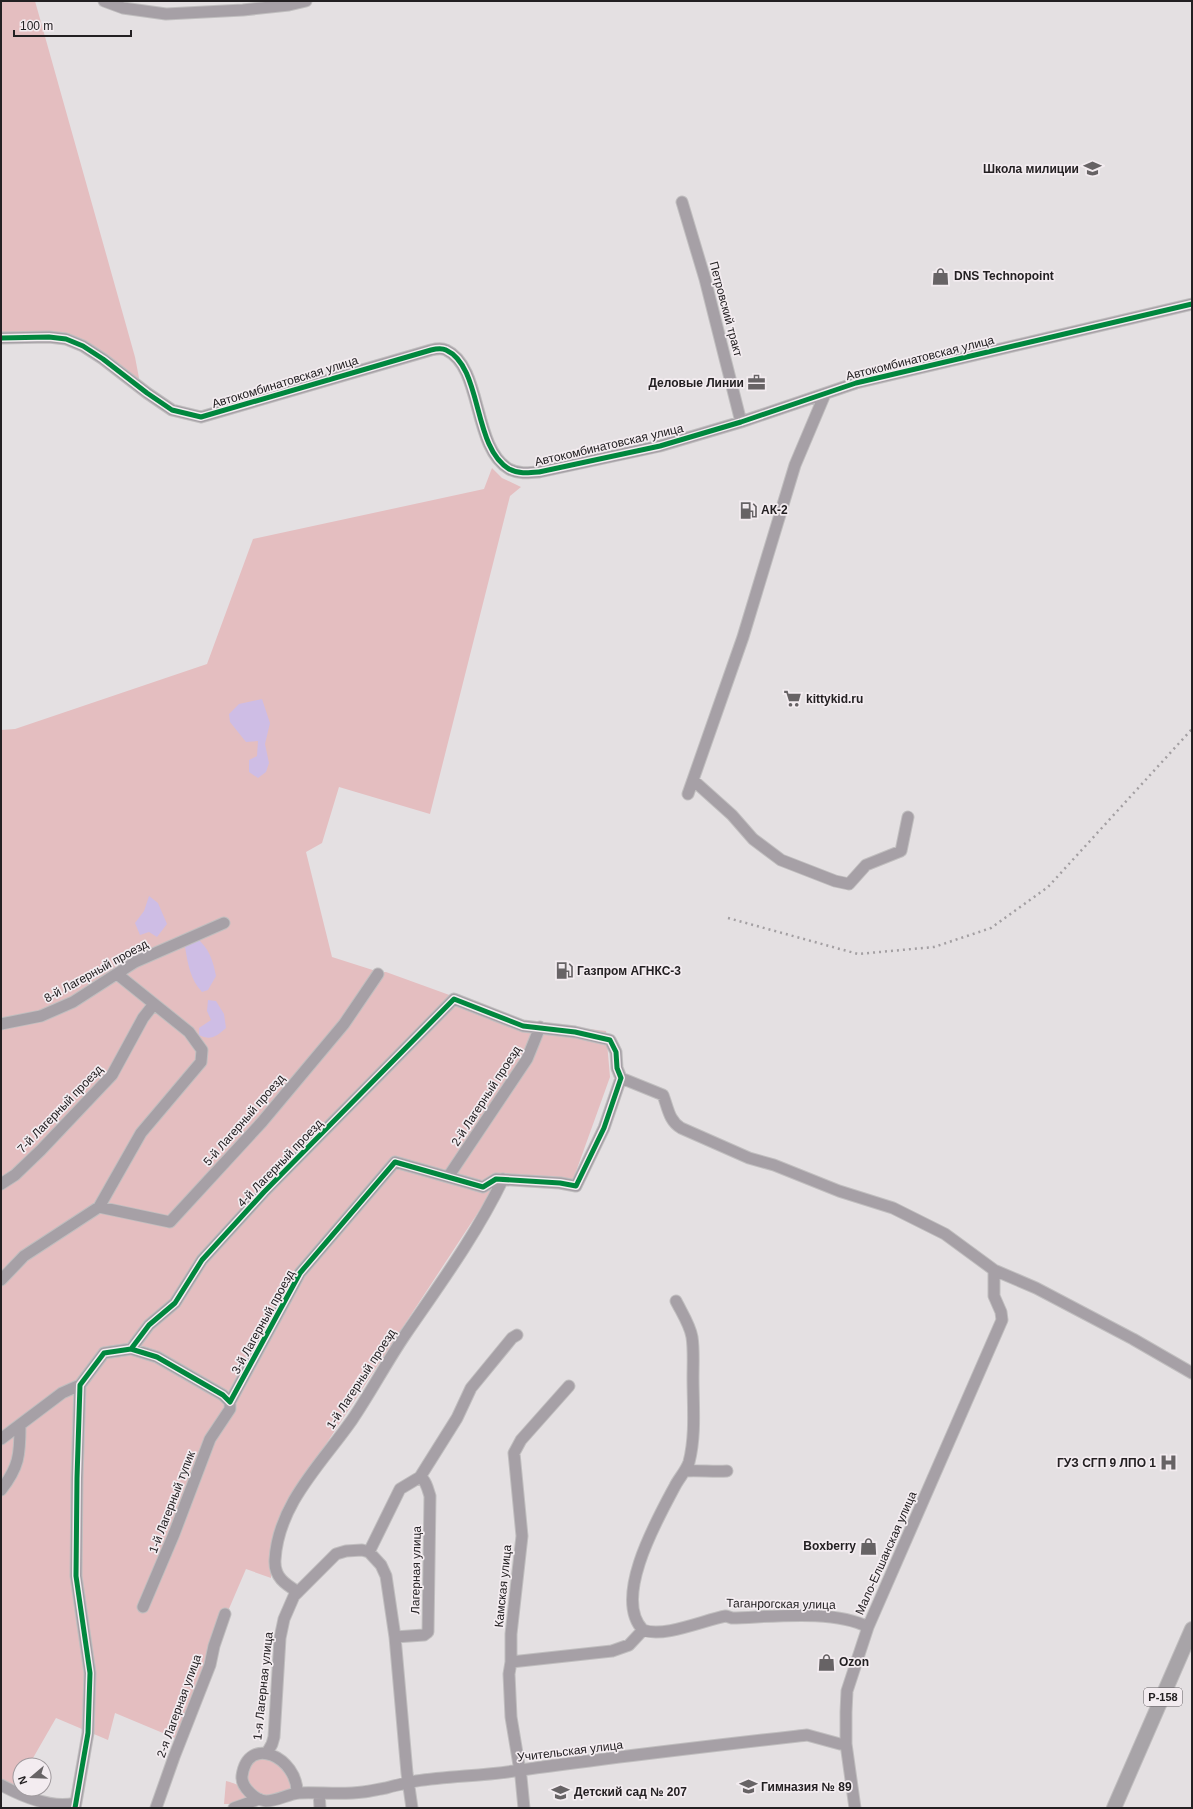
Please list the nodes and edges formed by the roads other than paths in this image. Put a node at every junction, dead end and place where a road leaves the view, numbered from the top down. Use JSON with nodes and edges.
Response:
{"nodes":[{"id":1,"x":104,"y":1,"type":"edge"},
{"id":2,"x":306,"y":1,"type":"edge"},
{"id":3,"x":682,"y":202,"type":"dead end"},
{"id":4,"x":1192,"y":304,"type":"edge"},
{"id":5,"x":1,"y":338,"type":"edge"},
{"id":6,"x":825,"y":394,"type":"junction"},
{"id":7,"x":741,"y":422,"type":"junction"},
{"id":8,"x":693,"y":780,"type":"junction"},
{"id":9,"x":688,"y":794,"type":"dead end"},
{"id":10,"x":908,"y":817,"type":"dead end"},
{"id":11,"x":224,"y":923,"type":"dead end"},
{"id":12,"x":117,"y":974,"type":"junction"},
{"id":13,"x":378,"y":974,"type":"dead end"},
{"id":14,"x":154,"y":1004,"type":"junction"},
{"id":15,"x":1,"y":1024,"type":"edge"},
{"id":16,"x":540,"y":1027,"type":"junction"},
{"id":17,"x":621,"y":1078,"type":"junction"},
{"id":18,"x":448,"y":1177,"type":"junction"},
{"id":19,"x":502,"y":1179,"type":"junction"},
{"id":20,"x":1,"y":1184,"type":"edge"},
{"id":21,"x":99,"y":1207,"type":"junction"},
{"id":22,"x":994,"y":1270,"type":"junction"},
{"id":23,"x":1,"y":1280,"type":"edge"},
{"id":24,"x":676,"y":1301,"type":"dead end"},
{"id":25,"x":517,"y":1335,"type":"dead end"},
{"id":26,"x":131,"y":1349,"type":"junction"},
{"id":27,"x":1192,"y":1373,"type":"edge"},
{"id":28,"x":80,"y":1385,"type":"junction"},
{"id":29,"x":569,"y":1386,"type":"dead end"},
{"id":30,"x":230,"y":1406,"type":"junction"},
{"id":31,"x":20,"y":1426,"type":"junction"},
{"id":32,"x":1,"y":1439,"type":"edge"},
{"id":33,"x":685,"y":1471,"type":"junction"},
{"id":34,"x":727,"y":1471,"type":"dead end"},
{"id":35,"x":420,"y":1477,"type":"junction"},
{"id":36,"x":1,"y":1490,"type":"edge"},
{"id":37,"x":369,"y":1552,"type":"junction"},
{"id":38,"x":298,"y":1592,"type":"junction"},
{"id":39,"x":143,"y":1607,"type":"dead end"},
{"id":40,"x":225,"y":1614,"type":"dead end"},
{"id":41,"x":868,"y":1627,"type":"junction"},
{"id":42,"x":643,"y":1630,"type":"junction"},
{"id":43,"x":1192,"y":1630,"type":"edge"},
{"id":44,"x":395,"y":1637,"type":"junction"},
{"id":45,"x":511,"y":1662,"type":"junction"},
{"id":46,"x":846,"y":1744,"type":"junction"},
{"id":47,"x":267,"y":1753,"type":"junction"},
{"id":48,"x":520,"y":1770,"type":"junction"},
{"id":49,"x":408,"y":1782,"type":"junction"},
{"id":50,"x":1,"y":1785,"type":"edge"},
{"id":51,"x":297,"y":1793,"type":"junction"},
{"id":52,"x":319,"y":1793,"type":"junction"},
{"id":53,"x":259,"y":1799,"type":"junction"},
{"id":54,"x":75,"y":1806,"type":"edge"},
{"id":55,"x":156,"y":1808,"type":"edge"},
{"id":56,"x":234,"y":1808,"type":"edge"},
{"id":57,"x":320,"y":1808,"type":"edge"},
{"id":58,"x":412,"y":1808,"type":"edge"},
{"id":59,"x":524,"y":1808,"type":"edge"},
{"id":60,"x":855,"y":1808,"type":"edge"},
{"id":61,"x":1114,"y":1808,"type":"edge"}],
"edges":[{"from":1,"to":2,"type":"street"},
{"from":3,"to":7,"type":"street","name":"Петровский тракт"},
{"from":4,"to":6,"type":"street","name":"Автокомбинатовская улица"},
{"from":5,"to":7,"type":"street","name":"Автокомбинатовская улица"},
{"from":6,"to":7,"type":"street","name":"Автокомбинатовская улица"},
{"from":6,"to":8,"type":"street"},
{"from":8,"to":9,"type":"street"},
{"from":8,"to":10,"type":"street"},
{"from":11,"to":12,"type":"street","name":"8-й Лагерный проезд"},
{"from":12,"to":14,"type":"street"},
{"from":12,"to":15,"type":"street","name":"8-й Лагерный проезд"},
{"from":13,"to":21,"type":"street","name":"5-й Лагерный проезд"},
{"from":14,"to":20,"type":"street","name":"7-й Лагерный проезд"},
{"from":14,"to":21,"type":"street"},
{"from":16,"to":17,"type":"street"},
{"from":16,"to":18,"type":"street","name":"2-й Лагерный проезд"},
{"from":16,"to":26,"type":"street","name":"4-й Лагерный проезд"},
{"from":17,"to":19,"type":"street"},
{"from":17,"to":22,"type":"street"},
{"from":18,"to":19,"type":"street","name":"3-й Лагерный проезд"},
{"from":18,"to":30,"type":"street","name":"3-й Лагерный проезд"},
{"from":19,"to":38,"type":"street","name":"1-й Лагерный проезд"},
{"from":21,"to":23,"type":"street"},
{"from":22,"to":27,"type":"street"},
{"from":22,"to":41,"type":"street","name":"Мало-Елшанская улица"},
{"from":24,"to":33,"type":"street"},
{"from":25,"to":35,"type":"street"},
{"from":26,"to":28,"type":"street"},
{"from":26,"to":30,"type":"street"},
{"from":28,"to":31,"type":"street"},
{"from":28,"to":54,"type":"street"},
{"from":29,"to":45,"type":"street","name":"Камская улица"},
{"from":30,"to":39,"type":"street","name":"1-й Лагерный тупик"},
{"from":31,"to":32,"type":"street"},
{"from":31,"to":36,"type":"street"},
{"from":33,"to":34,"type":"street"},
{"from":33,"to":42,"type":"street"},
{"from":35,"to":37,"type":"street"},
{"from":35,"to":44,"type":"street","name":"Лагерная улица"},
{"from":37,"to":38,"type":"street","name":"1-я Лагерная улица"},
{"from":37,"to":44,"type":"street","name":"Лагерная улица"},
{"from":38,"to":47,"type":"street","name":"1-я Лагерная улица"},
{"from":40,"to":55,"type":"street","name":"2-я Лагерная улица"},
{"from":41,"to":42,"type":"street","name":"Таганрогская улица"},
{"from":41,"to":46,"type":"street","name":"Мало-Елшанская улица"},
{"from":42,"to":45,"type":"street"},
{"from":43,"to":61,"type":"main road","number":"Р-158"},
{"from":44,"to":49,"type":"street","name":"Лагерная улица"},
{"from":45,"to":48,"type":"street","name":"Камская улица"},
{"from":46,"to":48,"type":"street","name":"Учительская улица"},
{"from":46,"to":60,"type":"street","name":"Мало-Елшанская улица"},
{"from":47,"to":51,"type":"street"},
{"from":47,"to":53,"type":"street"},
{"from":48,"to":49,"type":"street","name":"Учительская улица"},
{"from":48,"to":59,"type":"street","name":"Камская улица"},
{"from":49,"to":52,"type":"street","name":"Учительская улица"},
{"from":49,"to":58,"type":"street","name":"Лагерная улица"},
{"from":50,"to":54,"type":"street"},
{"from":51,"to":52,"type":"street","name":"Учительская улица"},
{"from":51,"to":53,"type":"street"},
{"from":52,"to":57,"type":"street"},
{"from":53,"to":56,"type":"street"}]}
